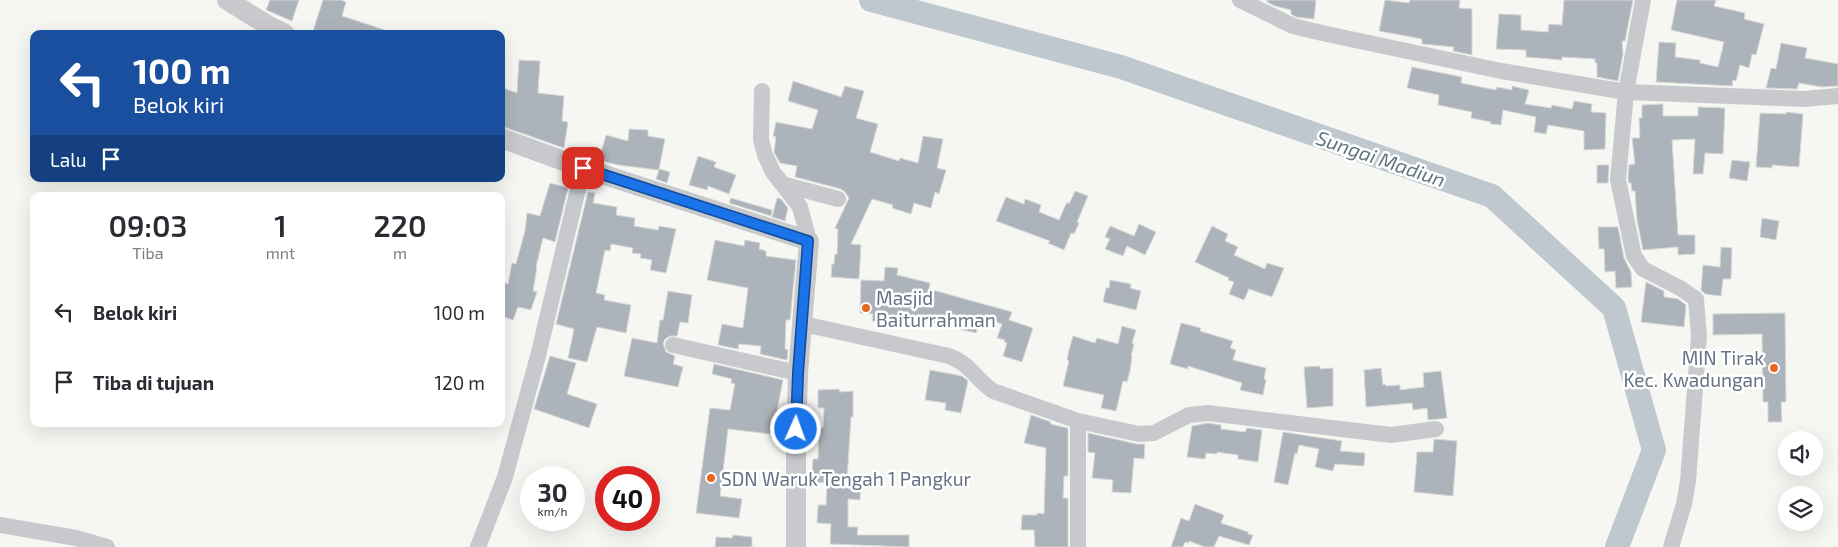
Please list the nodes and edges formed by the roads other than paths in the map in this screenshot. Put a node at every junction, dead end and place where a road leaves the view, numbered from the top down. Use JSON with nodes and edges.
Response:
{"nodes":[{"id":1,"x":227,"y":0,"type":"edge"},
{"id":2,"x":1240,"y":0,"type":"edge"},
{"id":3,"x":1643,"y":0,"type":"edge"},
{"id":4,"x":277,"y":30,"type":"edge"},
{"id":5,"x":762,"y":90,"type":"dead end"},
{"id":6,"x":1626,"y":92,"type":"junction"},
{"id":7,"x":1838,"y":96,"type":"edge"},
{"id":8,"x":505,"y":139,"type":"edge"},
{"id":9,"x":583,"y":168,"type":"junction"},
{"id":10,"x":781,"y":183,"type":"junction"},
{"id":11,"x":838,"y":199,"type":"dead end"},
{"id":12,"x":808,"y":241,"type":"junction"},
{"id":13,"x":803,"y":324,"type":"junction"},
{"id":14,"x":673,"y":345,"type":"dead end"},
{"id":15,"x":798,"y":373,"type":"junction"},
{"id":16,"x":1078,"y":421,"type":"junction"},
{"id":17,"x":1436,"y":429,"type":"dead end"},
{"id":18,"x":0,"y":525,"type":"edge"},
{"id":19,"x":106,"y":547,"type":"edge"},
{"id":20,"x":478,"y":547,"type":"edge"},
{"id":21,"x":796,"y":547,"type":"edge"},
{"id":22,"x":1078,"y":547,"type":"edge"},
{"id":23,"x":1671,"y":547,"type":"edge"}],
"edges":[{"from":1,"to":4,"type":"street"},
{"from":2,"to":6,"type":"street"},
{"from":3,"to":6,"type":"street"},
{"from":5,"to":10,"type":"street"},
{"from":6,"to":7,"type":"street"},
{"from":6,"to":23,"type":"street"},
{"from":8,"to":9,"type":"street"},
{"from":9,"to":12,"type":"street"},
{"from":9,"to":20,"type":"street"},
{"from":10,"to":11,"type":"street"},
{"from":10,"to":12,"type":"street"},
{"from":12,"to":13,"type":"street"},
{"from":13,"to":15,"type":"street"},
{"from":13,"to":16,"type":"street"},
{"from":14,"to":15,"type":"street"},
{"from":15,"to":21,"type":"street"},
{"from":16,"to":17,"type":"street"},
{"from":16,"to":22,"type":"street"},
{"from":18,"to":19,"type":"street"}]}
